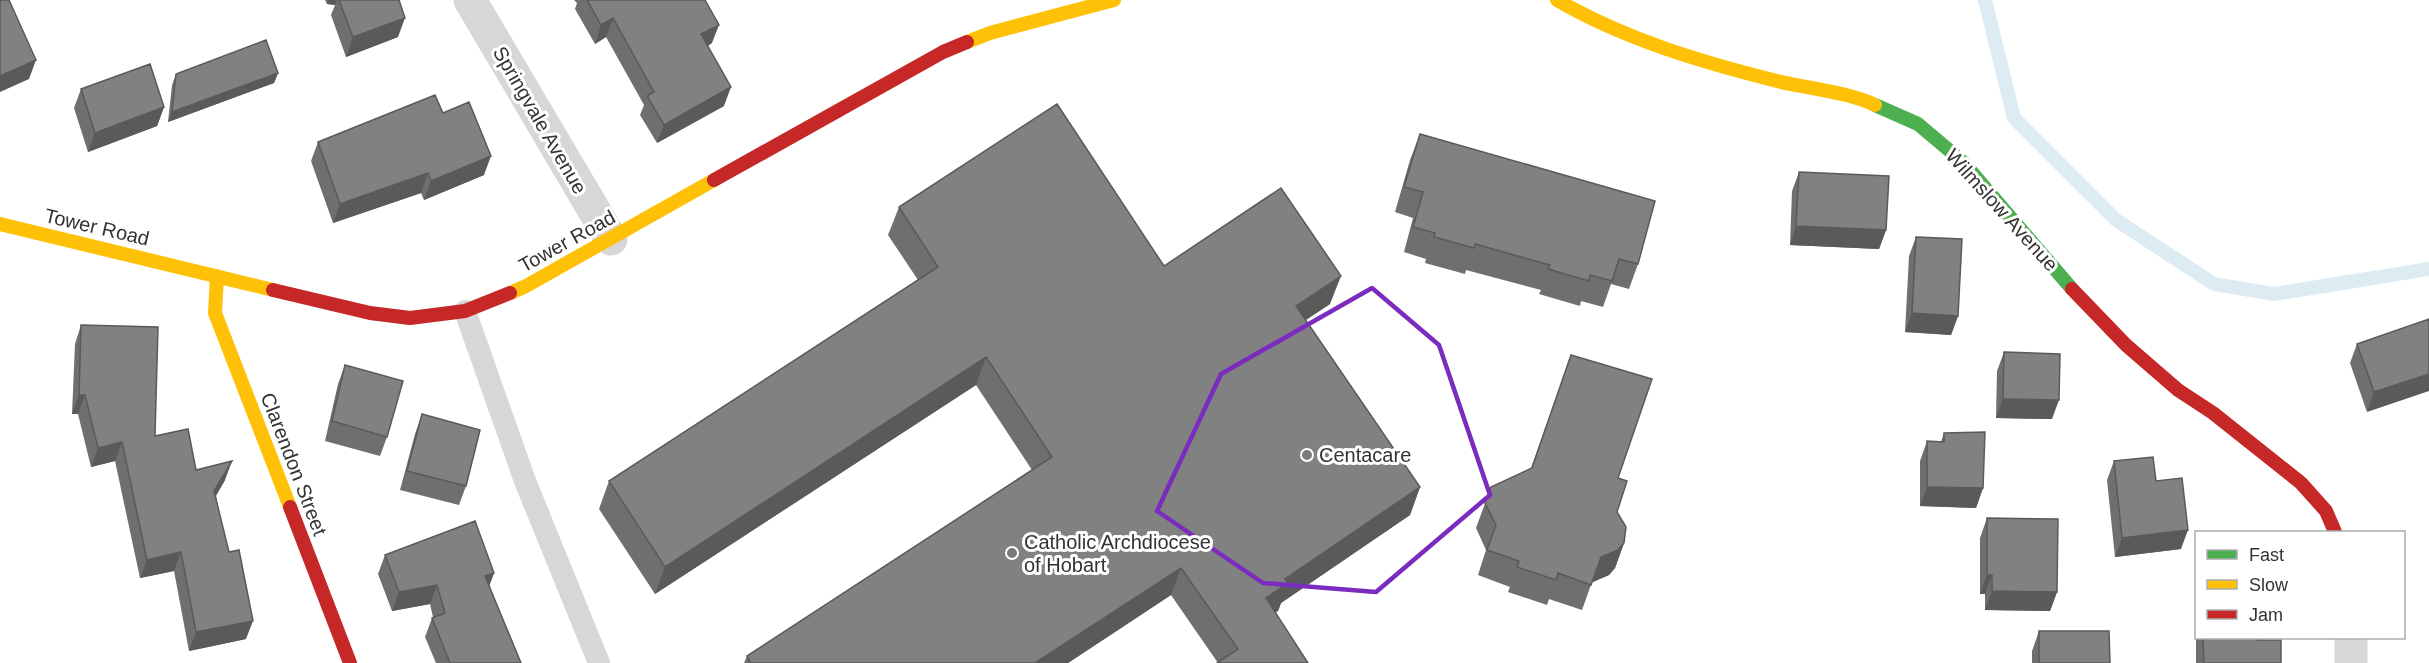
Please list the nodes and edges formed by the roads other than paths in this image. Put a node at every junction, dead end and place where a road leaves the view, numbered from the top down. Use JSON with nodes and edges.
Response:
{"nodes":[{"id":1,"x":470,"y":0,"type":"edge"},
{"id":2,"x":1113,"y":0,"type":"edge"},
{"id":3,"x":1557,"y":0,"type":"edge"},
{"id":4,"x":0,"y":224,"type":"edge"},
{"id":5,"x":610,"y":239,"type":"junction"},
{"id":6,"x":217,"y":276,"type":"junction"},
{"id":7,"x":465,"y":311,"type":"junction"},
{"id":8,"x":2335,"y":531,"type":"edge"},
{"id":9,"x":2350,"y":639,"type":"edge"},
{"id":10,"x":350,"y":663,"type":"edge"},
{"id":11,"x":599,"y":663,"type":"edge"},
{"id":12,"x":2350,"y":663,"type":"edge"}],
"edges":[{"from":1,"to":5,"type":"street","name":"Springvale Avenue"},
{"from":2,"to":5,"type":"street","name":"Tower Road"},
{"from":3,"to":8,"type":"street","name":"Wilmslow Avenue"},
{"from":4,"to":6,"type":"street","name":"Tower Road"},
{"from":5,"to":7,"type":"street","name":"Tower Road"},
{"from":6,"to":7,"type":"street","name":"Tower Road"},
{"from":6,"to":10,"type":"street","name":"Clarendon Street"},
{"from":7,"to":11,"type":"lane"},
{"from":9,"to":12,"type":"street"}]}
